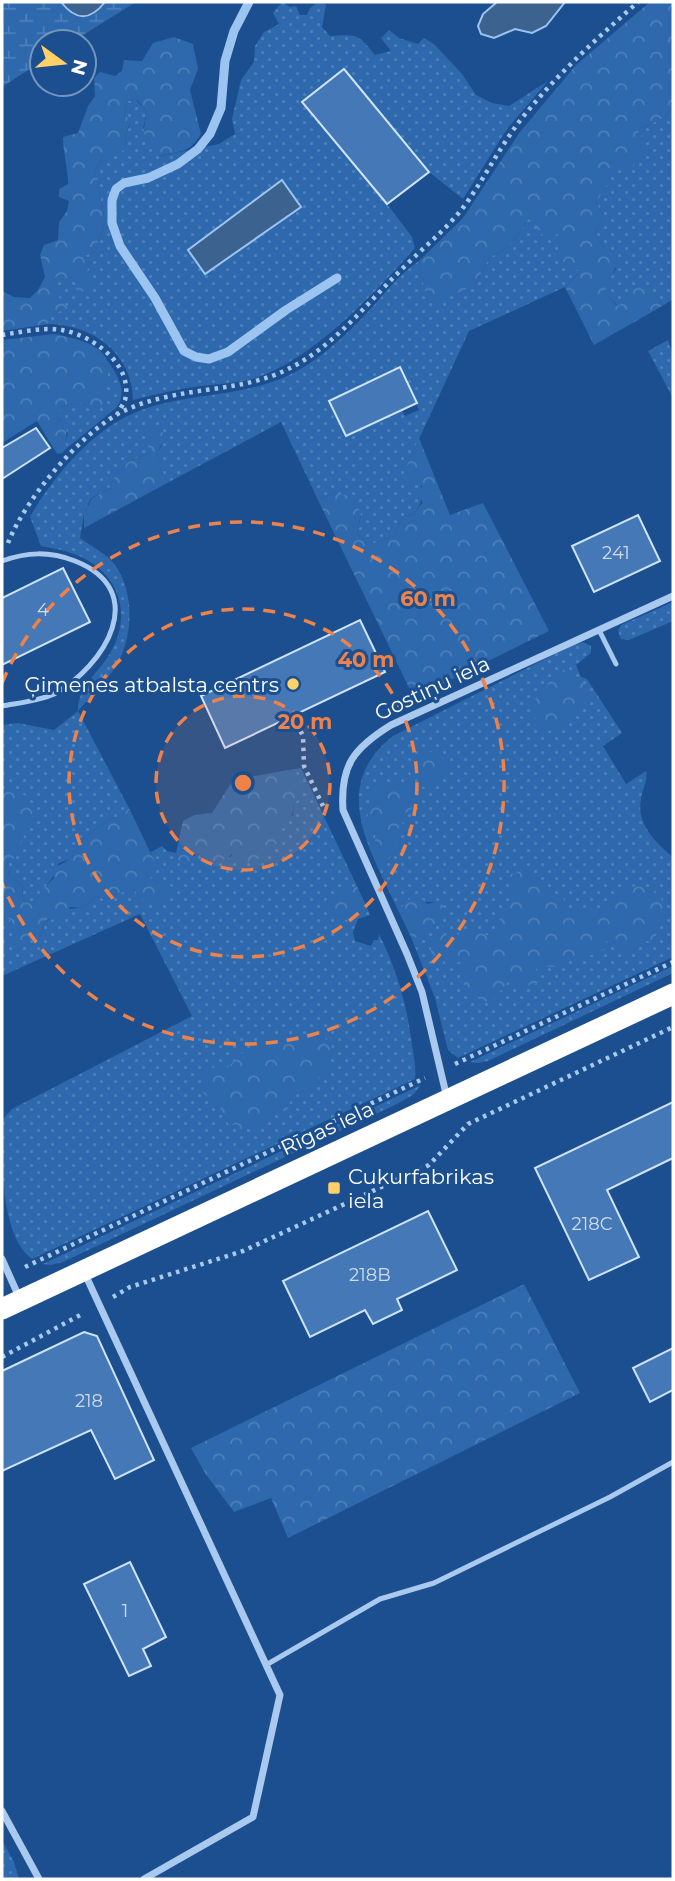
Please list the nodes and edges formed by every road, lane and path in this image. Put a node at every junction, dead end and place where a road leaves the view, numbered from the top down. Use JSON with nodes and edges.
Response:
{"nodes":[{"id":1,"x":638,"y":2,"type":"edge"},
{"id":2,"x":2,"y":335,"type":"edge"},
{"id":3,"x":116,"y":415,"type":"junction"},
{"id":4,"x":6,"y":548,"type":"dead end"},
{"id":5,"x":2,"y":561,"type":"edge"},
{"id":6,"x":673,"y":596,"type":"edge"},
{"id":7,"x":599,"y":630,"type":"junction"},
{"id":8,"x":616,"y":664,"type":"dead end"},
{"id":9,"x":2,"y":706,"type":"edge"},
{"id":10,"x":673,"y":962,"type":"edge"},
{"id":11,"x":673,"y":994,"type":"edge"},
{"id":12,"x":673,"y":1027,"type":"edge"},
{"id":13,"x":439,"y":1071,"type":"junction"},
{"id":14,"x":447,"y":1098,"type":"junction"},
{"id":15,"x":2,"y":1259,"type":"edge"},
{"id":16,"x":84,"y":1270,"type":"junction"},
{"id":17,"x":8,"y":1274,"type":"junction"},
{"id":18,"x":100,"y":1304,"type":"junction"},
{"id":19,"x":11,"y":1305,"type":"edge"},
{"id":20,"x":2,"y":1357,"type":"edge"},
{"id":21,"x":673,"y":1462,"type":"edge"},
{"id":22,"x":266,"y":1665,"type":"junction"},
{"id":23,"x":2,"y":1811,"type":"edge"},
{"id":24,"x":39,"y":1879,"type":"edge"},
{"id":25,"x":144,"y":1879,"type":"edge"}],
"edges":[{"from":1,"to":3,"type":"path"},
{"from":2,"to":3,"type":"path"},
{"from":3,"to":4,"type":"path"},
{"from":5,"to":9,"type":"lane"},
{"from":6,"to":7,"type":"street","name":"Gostiņu iela"},
{"from":7,"to":8,"type":"lane"},
{"from":7,"to":13,"type":"street","name":"Gostiņu iela"},
{"from":10,"to":13,"type":"path"},
{"from":11,"to":14,"type":"highway","name":"Rīgas iela"},
{"from":12,"to":18,"type":"path"},
{"from":13,"to":14,"type":"street","name":"Gostiņu iela"},
{"from":13,"to":17,"type":"path"},
{"from":14,"to":16,"type":"highway","name":"Rīgas iela"},
{"from":15,"to":17,"type":"street"},
{"from":16,"to":18,"type":"street"},
{"from":16,"to":19,"type":"highway","name":"Rīgas iela"},
{"from":17,"to":19,"type":"street"},
{"from":18,"to":20,"type":"path"},
{"from":18,"to":22,"type":"street"},
{"from":21,"to":22,"type":"lane"},
{"from":22,"to":25,"type":"street"},
{"from":23,"to":24,"type":"street"}]}
